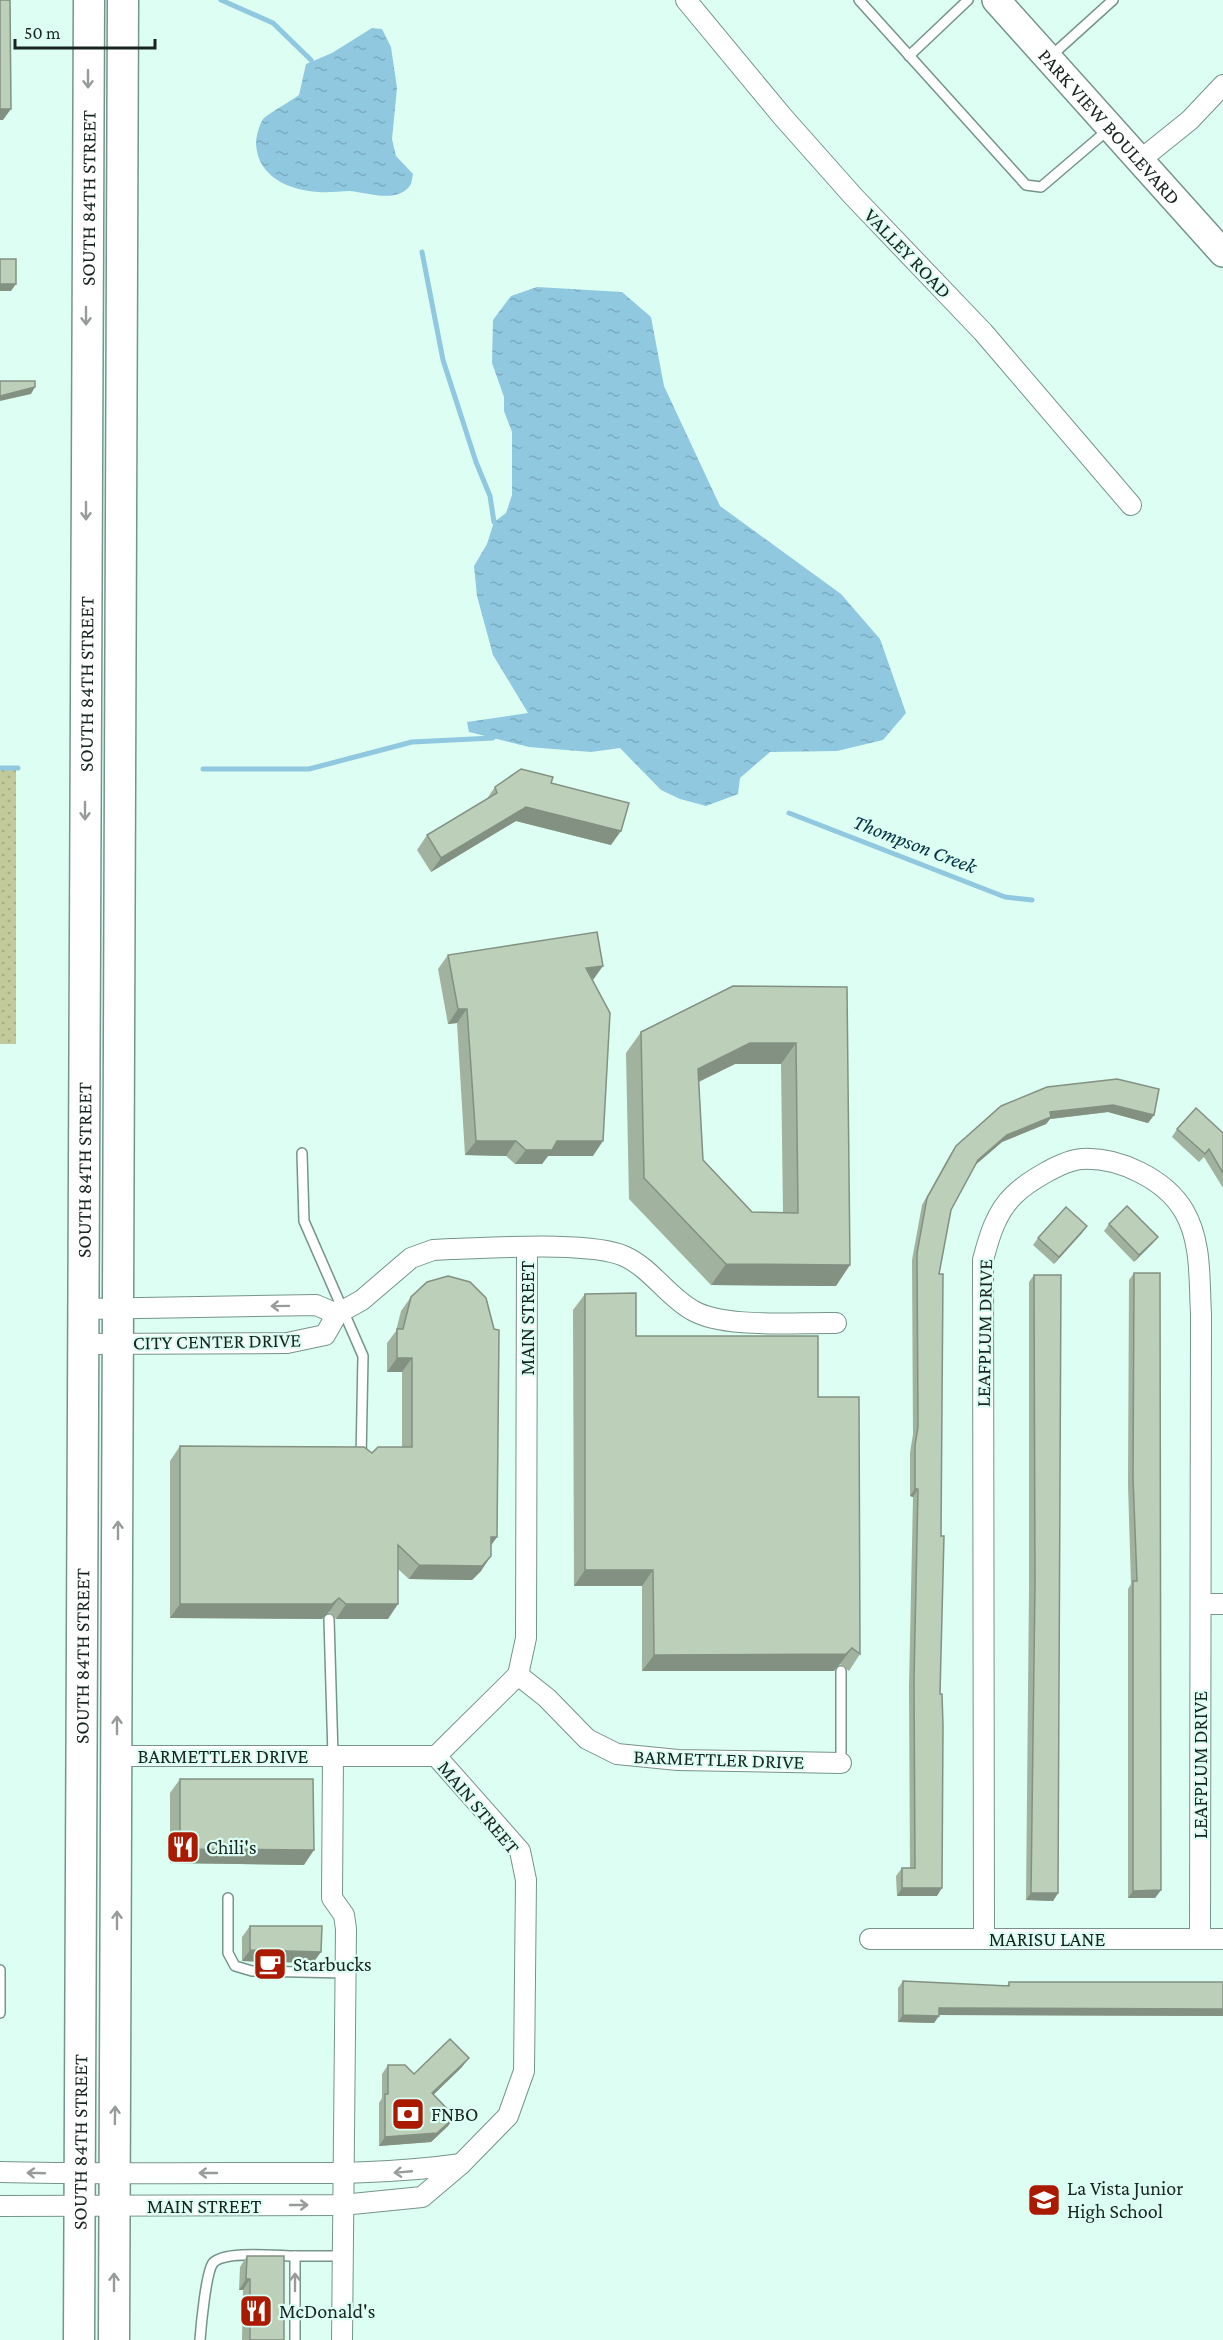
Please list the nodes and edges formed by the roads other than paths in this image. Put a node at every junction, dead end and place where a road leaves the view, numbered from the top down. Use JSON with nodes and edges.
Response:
{"nodes":[{"id":1,"x":88,"y":0,"type":"edge"},
{"id":2,"x":123,"y":0,"type":"edge"},
{"id":3,"x":686,"y":0,"type":"edge"},
{"id":4,"x":859,"y":0,"type":"edge"},
{"id":5,"x":968,"y":0,"type":"edge"},
{"id":6,"x":996,"y":0,"type":"edge"},
{"id":7,"x":1113,"y":0,"type":"edge"},
{"id":8,"x":909,"y":56,"type":"junction"},
{"id":9,"x":1048,"y":58,"type":"junction"},
{"id":10,"x":1223,"y":85,"type":"edge"},
{"id":11,"x":1110,"y":128,"type":"junction"},
{"id":12,"x":1139,"y":160,"type":"junction"},
{"id":13,"x":1223,"y":253,"type":"edge"},
{"id":14,"x":1131,"y":505,"type":"dead end"},
{"id":15,"x":302,"y":1153,"type":"dead end"},
{"id":16,"x":527,"y":1248,"type":"junction"},
{"id":17,"x":84,"y":1309,"type":"junction"},
{"id":18,"x":118,"y":1309,"type":"junction"},
{"id":19,"x":340,"y":1312,"type":"junction"},
{"id":20,"x":836,"y":1323,"type":"dead end"},
{"id":21,"x":83,"y":1344,"type":"junction"},
{"id":22,"x":118,"y":1344,"type":"junction"},
{"id":23,"x":361,"y":1461,"type":"edge"},
{"id":24,"x":1201,"y":1604,"type":"junction"},
{"id":25,"x":1223,"y":1604,"type":"edge"},
{"id":26,"x":329,"y":1618,"type":"edge"},
{"id":27,"x":841,"y":1671,"type":"edge"},
{"id":28,"x":518,"y":1675,"type":"junction"},
{"id":29,"x":117,"y":1756,"type":"junction"},
{"id":30,"x":333,"y":1756,"type":"junction"},
{"id":31,"x":436,"y":1756,"type":"junction"},
{"id":32,"x":841,"y":1763,"type":"joint"},
{"id":33,"x":228,"y":1898,"type":"dead end"},
{"id":34,"x":870,"y":1939,"type":"dead end"},
{"id":35,"x":984,"y":1939,"type":"junction"},
{"id":36,"x":1200,"y":1939,"type":"junction"},
{"id":37,"x":1223,"y":1939,"type":"edge"},
{"id":38,"x":0,"y":1970,"type":"edge"},
{"id":39,"x":345,"y":1973,"type":"junction"},
{"id":40,"x":0,"y":2004,"type":"edge"},
{"id":41,"x":0,"y":2013,"type":"edge"},
{"id":42,"x":461,"y":2164,"type":"junction"},
{"id":43,"x":0,"y":2172,"type":"edge"},
{"id":44,"x":114,"y":2174,"type":"junction"},
{"id":45,"x":343,"y":2174,"type":"junction"},
{"id":46,"x":80,"y":2175,"type":"junction"},
{"id":47,"x":79,"y":2205,"type":"junction"},
{"id":48,"x":342,"y":2205,"type":"junction"},
{"id":49,"x":0,"y":2206,"type":"edge"},
{"id":50,"x":114,"y":2207,"type":"junction"},
{"id":51,"x":295,"y":2256,"type":"junction"},
{"id":52,"x":342,"y":2256,"type":"junction"},
{"id":53,"x":79,"y":2340,"type":"edge"},
{"id":54,"x":114,"y":2340,"type":"edge"},
{"id":55,"x":200,"y":2340,"type":"edge"},
{"id":56,"x":295,"y":2340,"type":"edge"},
{"id":57,"x":342,"y":2340,"type":"edge"}],
"edges":[{"from":1,"to":17,"type":"main road","name":"SOUTH 84TH STREET","one_way":true},
{"from":2,"to":18,"type":"main road","name":"SOUTH 84TH STREET"},
{"from":3,"to":14,"type":"street","name":"VALLEY ROAD"},
{"from":4,"to":8,"type":"lane"},
{"from":5,"to":8,"type":"lane"},
{"from":6,"to":9,"type":"street","name":"PARK VIEW BOULEVARD"},
{"from":7,"to":9,"type":"lane"},
{"from":8,"to":11,"type":"lane"},
{"from":9,"to":11,"type":"street","name":"PARK VIEW BOULEVARD"},
{"from":10,"to":12,"type":"street"},
{"from":11,"to":12,"type":"street","name":"PARK VIEW BOULEVARD"},
{"from":12,"to":13,"type":"street","name":"PARK VIEW BOULEVARD"},
{"from":15,"to":19,"type":"lane"},
{"from":16,"to":19,"type":"street","name":"CITY CENTER DRIVE"},
{"from":16,"to":20,"type":"street","name":"CITY CENTER DRIVE"},
{"from":16,"to":28,"type":"street","name":"MAIN STREET"},
{"from":17,"to":18,"type":"street","name":"CITY CENTER DRIVE"},
{"from":17,"to":21,"type":"main road","name":"SOUTH 84TH STREET"},
{"from":19,"to":18,"type":"street","name":"CITY CENTER DRIVE","one_way":true},
{"from":18,"to":22,"type":"main road","name":"SOUTH 84TH STREET"},
{"from":19,"to":22,"type":"street","name":"CITY CENTER DRIVE"},
{"from":19,"to":23,"type":"lane"},
{"from":21,"to":22,"type":"street","name":"CITY CENTER DRIVE"},
{"from":21,"to":46,"type":"main road","name":"SOUTH 84TH STREET"},
{"from":29,"to":22,"type":"main road","name":"SOUTH 84TH STREET","one_way":true},
{"from":24,"to":25,"type":"street"},
{"from":24,"to":35,"type":"street","name":"LEAFPLUM DRIVE"},
{"from":24,"to":36,"type":"street","name":"LEAFPLUM DRIVE"},
{"from":26,"to":30,"type":"lane"},
{"from":27,"to":32,"type":"lane"},
{"from":28,"to":31,"type":"street","name":"MAIN STREET"},
{"from":28,"to":32,"type":"street","name":"BARMETTLER DRIVE"},
{"from":29,"to":30,"type":"street","name":"BARMETTLER DRIVE"},
{"from":44,"to":29,"type":"main road","name":"SOUTH 84TH STREET","one_way":true},
{"from":30,"to":31,"type":"street","name":"BARMETTLER DRIVE"},
{"from":30,"to":39,"type":"street"},
{"from":31,"to":42,"type":"street","name":"MAIN STREET"},
{"from":33,"to":39,"type":"lane"},
{"from":34,"to":35,"type":"street","name":"MARISU LANE"},
{"from":35,"to":36,"type":"street","name":"MARISU LANE"},
{"from":36,"to":37,"type":"street","name":"MARISU LANE"},
{"from":38,"to":40,"type":"lane"},
{"from":39,"to":45,"type":"street"},
{"from":40,"to":41,"type":"lane"},
{"from":42,"to":45,"type":"street","name":"MAIN STREET","one_way":true},
{"from":42,"to":48,"type":"street","name":"MAIN STREET"},
{"from":46,"to":43,"type":"street","name":"MAIN STREET","one_way":true},
{"from":45,"to":44,"type":"street","name":"MAIN STREET","one_way":true},
{"from":44,"to":46,"type":"street","name":"MAIN STREET"},
{"from":44,"to":50,"type":"main road","name":"SOUTH 84TH STREET"},
{"from":45,"to":48,"type":"street"},
{"from":46,"to":47,"type":"main road","name":"SOUTH 84TH STREET"},
{"from":47,"to":49,"type":"street","name":"MAIN STREET"},
{"from":47,"to":50,"type":"street","name":"MAIN STREET"},
{"from":47,"to":53,"type":"main road","name":"SOUTH 84TH STREET"},
{"from":50,"to":48,"type":"street","name":"MAIN STREET","one_way":true},
{"from":48,"to":52,"type":"street"},
{"from":54,"to":50,"type":"main road","name":"SOUTH 84TH STREET","one_way":true},
{"from":51,"to":52,"type":"lane"},
{"from":51,"to":55,"type":"lane"},
{"from":56,"to":51,"type":"lane","one_way":true},
{"from":52,"to":57,"type":"street"}]}
